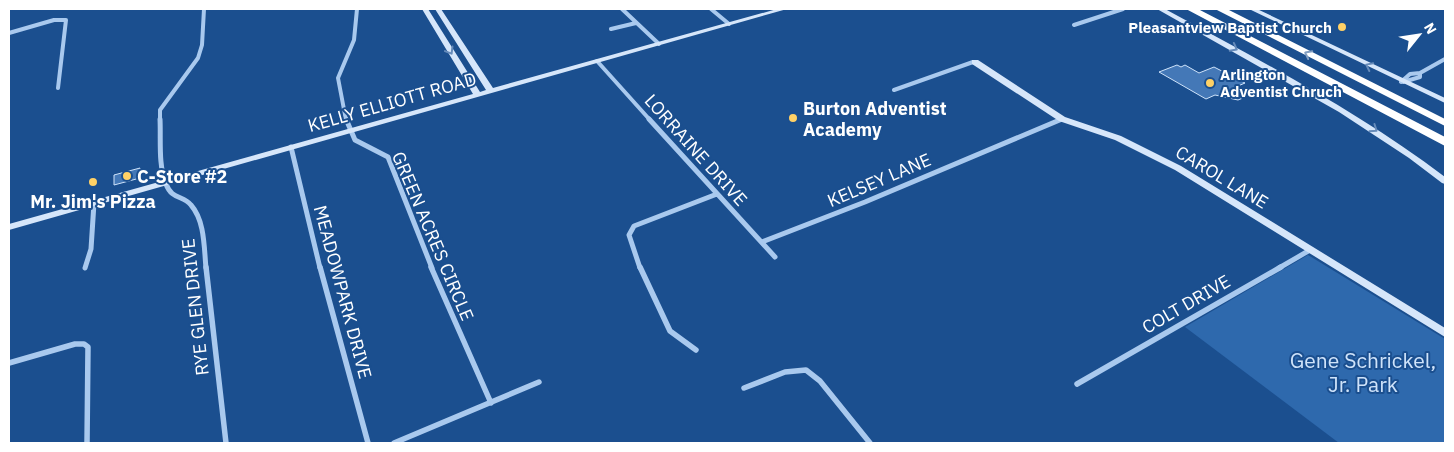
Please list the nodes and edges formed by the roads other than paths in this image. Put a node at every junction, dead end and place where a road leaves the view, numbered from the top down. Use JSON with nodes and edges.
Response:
{"nodes":[{"id":1,"x":204,"y":9,"type":"edge"},
{"id":2,"x":357,"y":9,"type":"edge"},
{"id":3,"x":425,"y":9,"type":"edge"},
{"id":4,"x":438,"y":9,"type":"edge"},
{"id":5,"x":622,"y":9,"type":"edge"},
{"id":6,"x":711,"y":9,"type":"edge"},
{"id":7,"x":784,"y":9,"type":"edge"},
{"id":8,"x":1123,"y":9,"type":"edge"},
{"id":9,"x":1160,"y":9,"type":"edge"},
{"id":10,"x":1191,"y":9,"type":"edge"},
{"id":11,"x":1220,"y":9,"type":"edge"},
{"id":12,"x":1252,"y":9,"type":"edge"},
{"id":13,"x":636,"y":23,"type":"junction"},
{"id":14,"x":729,"y":24,"type":"junction"},
{"id":15,"x":1074,"y":25,"type":"dead end"},
{"id":16,"x":611,"y":29,"type":"dead end"},
{"id":17,"x":9,"y":33,"type":"edge"},
{"id":18,"x":658,"y":44,"type":"junction"},
{"id":19,"x":1445,"y":59,"type":"edge"},
{"id":20,"x":597,"y":61,"type":"junction"},
{"id":21,"x":974,"y":62,"type":"joint"},
{"id":22,"x":1420,"y":73,"type":"junction"},
{"id":23,"x":1408,"y":75,"type":"junction"},
{"id":24,"x":1416,"y":79,"type":"junction"},
{"id":25,"x":1402,"y":82,"type":"junction"},
{"id":26,"x":470,"y":83,"type":"junction"},
{"id":27,"x":486,"y":83,"type":"junction"},
{"id":28,"x":515,"y":84,"type":"junction"},
{"id":29,"x":58,"y":88,"type":"dead end"},
{"id":30,"x":894,"y":90,"type":"dead end"},
{"id":31,"x":491,"y":91,"type":"junction"},
{"id":32,"x":478,"y":95,"type":"junction"},
{"id":33,"x":1445,"y":101,"type":"edge"},
{"id":34,"x":450,"y":103,"type":"junction"},
{"id":35,"x":1062,"y":119,"type":"junction"},
{"id":36,"x":1445,"y":123,"type":"edge"},
{"id":37,"x":350,"y":131,"type":"junction"},
{"id":38,"x":1445,"y":142,"type":"edge"},
{"id":39,"x":291,"y":147,"type":"junction"},
{"id":40,"x":1445,"y":181,"type":"edge"},
{"id":41,"x":165,"y":182,"type":"junction"},
{"id":42,"x":717,"y":194,"type":"junction"},
{"id":43,"x":94,"y":203,"type":"junction"},
{"id":44,"x":9,"y":227,"type":"edge"},
{"id":45,"x":762,"y":242,"type":"junction"},
{"id":46,"x":1310,"y":250,"type":"junction"},
{"id":47,"x":775,"y":257,"type":"dead end"},
{"id":48,"x":85,"y":268,"type":"dead end"},
{"id":49,"x":1445,"y":333,"type":"edge"},
{"id":50,"x":696,"y":350,"type":"dead end"},
{"id":51,"x":9,"y":363,"type":"edge"},
{"id":52,"x":539,"y":382,"type":"dead end"},
{"id":53,"x":1077,"y":384,"type":"dead end"},
{"id":54,"x":744,"y":388,"type":"dead end"},
{"id":55,"x":491,"y":403,"type":"junction"},
{"id":56,"x":87,"y":443,"type":"edge"},
{"id":57,"x":226,"y":443,"type":"edge"},
{"id":58,"x":368,"y":443,"type":"edge"},
{"id":59,"x":394,"y":443,"type":"edge"},
{"id":60,"x":870,"y":443,"type":"edge"}],
"edges":[{"from":1,"to":41,"type":"street"},
{"from":2,"to":37,"type":"street"},
{"from":3,"to":26,"type":"street","one_way":true},
{"from":4,"to":27,"type":"street"},
{"from":5,"to":13,"type":"street"},
{"from":6,"to":14,"type":"street"},
{"from":7,"to":14,"type":"street","name":"KELLY ELLIOTT ROAD"},
{"from":8,"to":15,"type":"street"},
{"from":9,"to":40,"type":"street","one_way":true},
{"from":10,"to":38,"type":"highway"},
{"from":36,"to":11,"type":"highway","one_way":true},
{"from":25,"to":12,"type":"street","one_way":true},
{"from":13,"to":16,"type":"street"},
{"from":13,"to":18,"type":"street"},
{"from":14,"to":18,"type":"street","name":"KELLY ELLIOTT ROAD"},
{"from":17,"to":29,"type":"street"},
{"from":18,"to":20,"type":"street","name":"KELLY ELLIOTT ROAD"},
{"from":19,"to":22,"type":"street"},
{"from":20,"to":28,"type":"street","name":"KELLY ELLIOTT ROAD"},
{"from":20,"to":42,"type":"street","name":"LORRAINE DRIVE"},
{"from":21,"to":30,"type":"street"},
{"from":21,"to":35,"type":"street","name":"CAROL LANE"},
{"from":22,"to":23,"type":"street"},
{"from":22,"to":24,"type":"street"},
{"from":23,"to":24,"type":"street"},
{"from":23,"to":25,"type":"street"},
{"from":24,"to":25,"type":"street"},
{"from":25,"to":33,"type":"street"},
{"from":26,"to":32,"type":"street"},
{"from":26,"to":34,"type":"street"},
{"from":27,"to":28,"type":"street"},
{"from":27,"to":31,"type":"street"},
{"from":28,"to":31,"type":"street","name":"KELLY ELLIOTT ROAD"},
{"from":31,"to":32,"type":"street","name":"KELLY ELLIOTT ROAD"},
{"from":32,"to":34,"type":"street","name":"KELLY ELLIOTT ROAD"},
{"from":34,"to":37,"type":"street","name":"KELLY ELLIOTT ROAD"},
{"from":35,"to":45,"type":"street","name":"KELSEY LANE"},
{"from":35,"to":46,"type":"street","name":"CAROL LANE"},
{"from":37,"to":39,"type":"street","name":"KELLY ELLIOTT ROAD"},
{"from":37,"to":55,"type":"street","name":"GREEN ACRES CIRCLE"},
{"from":39,"to":41,"type":"street","name":"KELLY ELLIOTT ROAD"},
{"from":39,"to":58,"type":"street","name":"MEADOWPARK DRIVE"},
{"from":41,"to":43,"type":"street","name":"KELLY ELLIOTT ROAD"},
{"from":41,"to":57,"type":"street","name":"RYE GLEN DRIVE"},
{"from":42,"to":45,"type":"street","name":"LORRAINE DRIVE"},
{"from":42,"to":50,"type":"street"},
{"from":43,"to":44,"type":"street","name":"KELLY ELLIOTT ROAD"},
{"from":43,"to":48,"type":"street"},
{"from":45,"to":47,"type":"street","name":"LORRAINE DRIVE"},
{"from":46,"to":49,"type":"street","name":"CAROL LANE"},
{"from":46,"to":53,"type":"street","name":"COLT DRIVE"},
{"from":51,"to":56,"type":"street"},
{"from":52,"to":55,"type":"street"},
{"from":54,"to":60,"type":"street"},
{"from":55,"to":59,"type":"street"}]}
